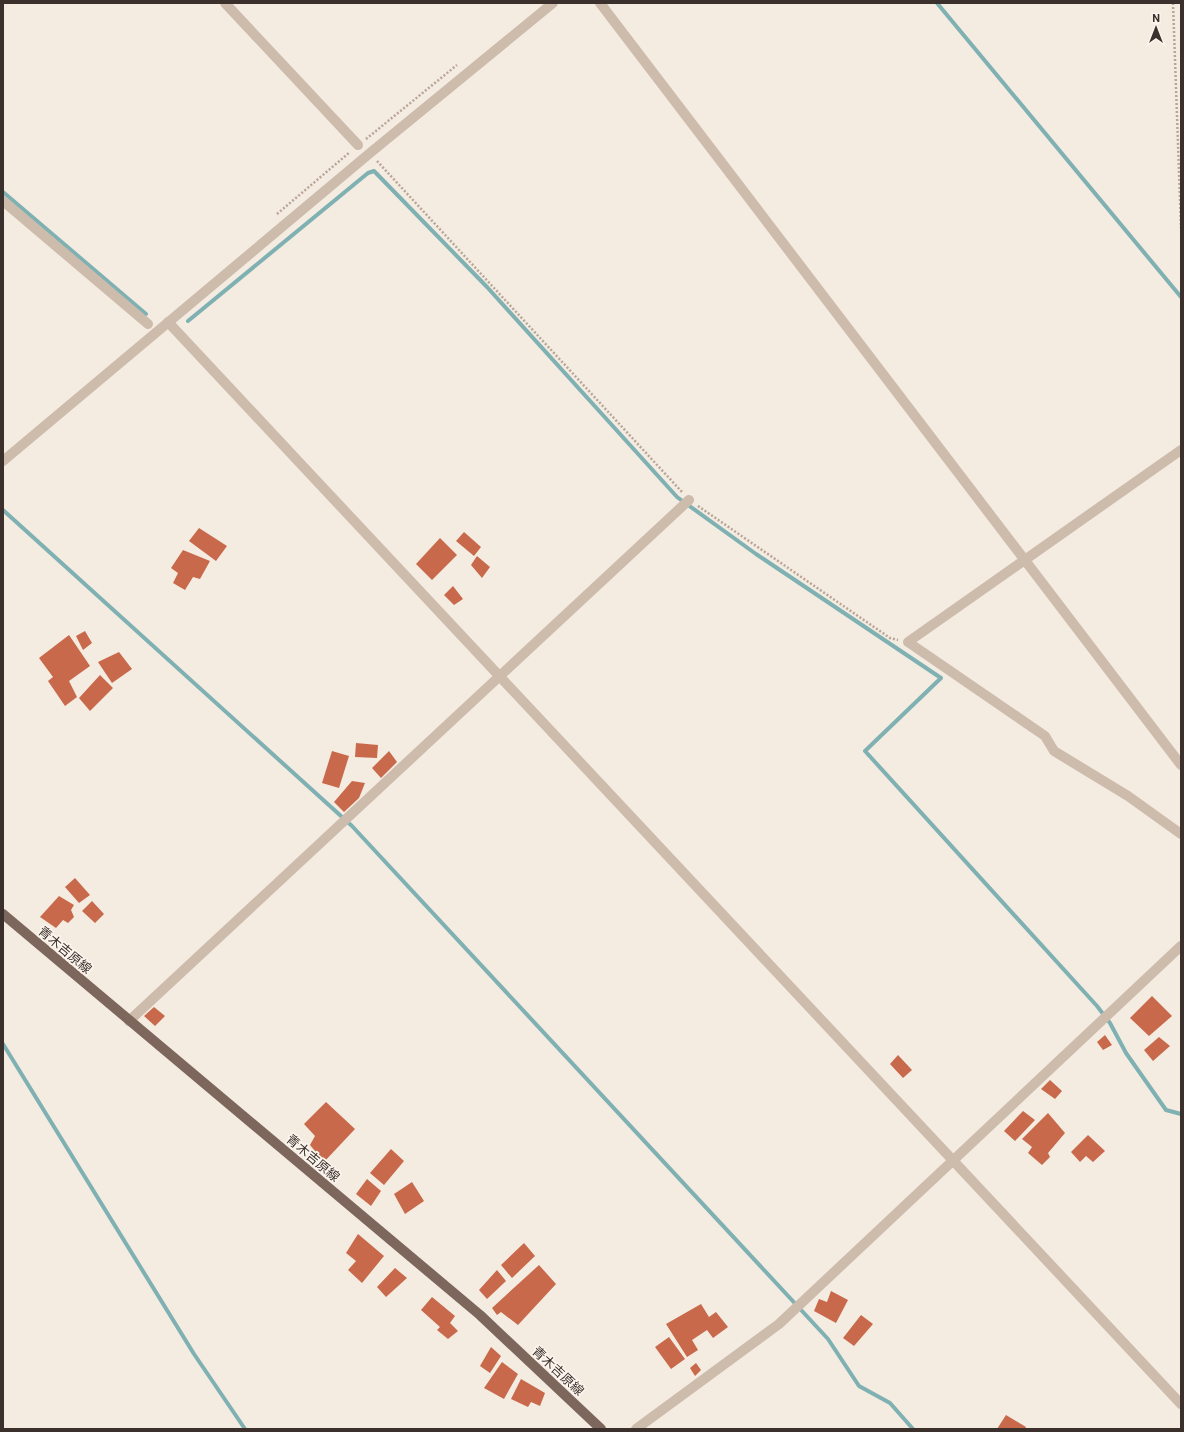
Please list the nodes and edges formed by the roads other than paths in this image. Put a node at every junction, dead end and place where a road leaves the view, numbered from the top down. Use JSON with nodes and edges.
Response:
{"nodes":[{"id":1,"x":225,"y":3,"type":"edge"},
{"id":2,"x":553,"y":3,"type":"edge"},
{"id":3,"x":600,"y":3,"type":"edge"},
{"id":4,"x":358,"y":145,"type":"dead end"},
{"id":5,"x":3,"y":201,"type":"edge"},
{"id":6,"x":168,"y":322,"type":"junction"},
{"id":7,"x":148,"y":324,"type":"dead end"},
{"id":8,"x":1181,"y":450,"type":"edge"},
{"id":9,"x":3,"y":461,"type":"edge"},
{"id":10,"x":689,"y":500,"type":"road end"},
{"id":11,"x":1024,"y":559,"type":"junction"},
{"id":12,"x":499,"y":678,"type":"junction"},
{"id":13,"x":1181,"y":765,"type":"edge"},
{"id":14,"x":1181,"y":834,"type":"edge"},
{"id":15,"x":3,"y":914,"type":"edge"},
{"id":16,"x":1181,"y":946,"type":"edge"},
{"id":17,"x":128,"y":1021,"type":"junction"},
{"id":18,"x":954,"y":1158,"type":"junction"},
{"id":19,"x":1181,"y":1404,"type":"edge"},
{"id":20,"x":601,"y":1429,"type":"edge"},
{"id":21,"x":636,"y":1429,"type":"edge"}],
"edges":[{"from":1,"to":4,"type":"street"},
{"from":2,"to":6,"type":"street"},
{"from":3,"to":11,"type":"street"},
{"from":5,"to":7,"type":"street"},
{"from":6,"to":9,"type":"street"},
{"from":6,"to":12,"type":"street"},
{"from":8,"to":11,"type":"street"},
{"from":10,"to":12,"type":"street"},
{"from":11,"to":13,"type":"street"},
{"from":11,"to":14,"type":"street"},
{"from":12,"to":17,"type":"street"},
{"from":12,"to":18,"type":"street"},
{"from":15,"to":17,"type":"main road","name":"青木吉原線"},
{"from":16,"to":18,"type":"street"},
{"from":17,"to":20,"type":"main road","name":"青木吉原線"},
{"from":18,"to":19,"type":"street"},
{"from":18,"to":21,"type":"street"}]}
